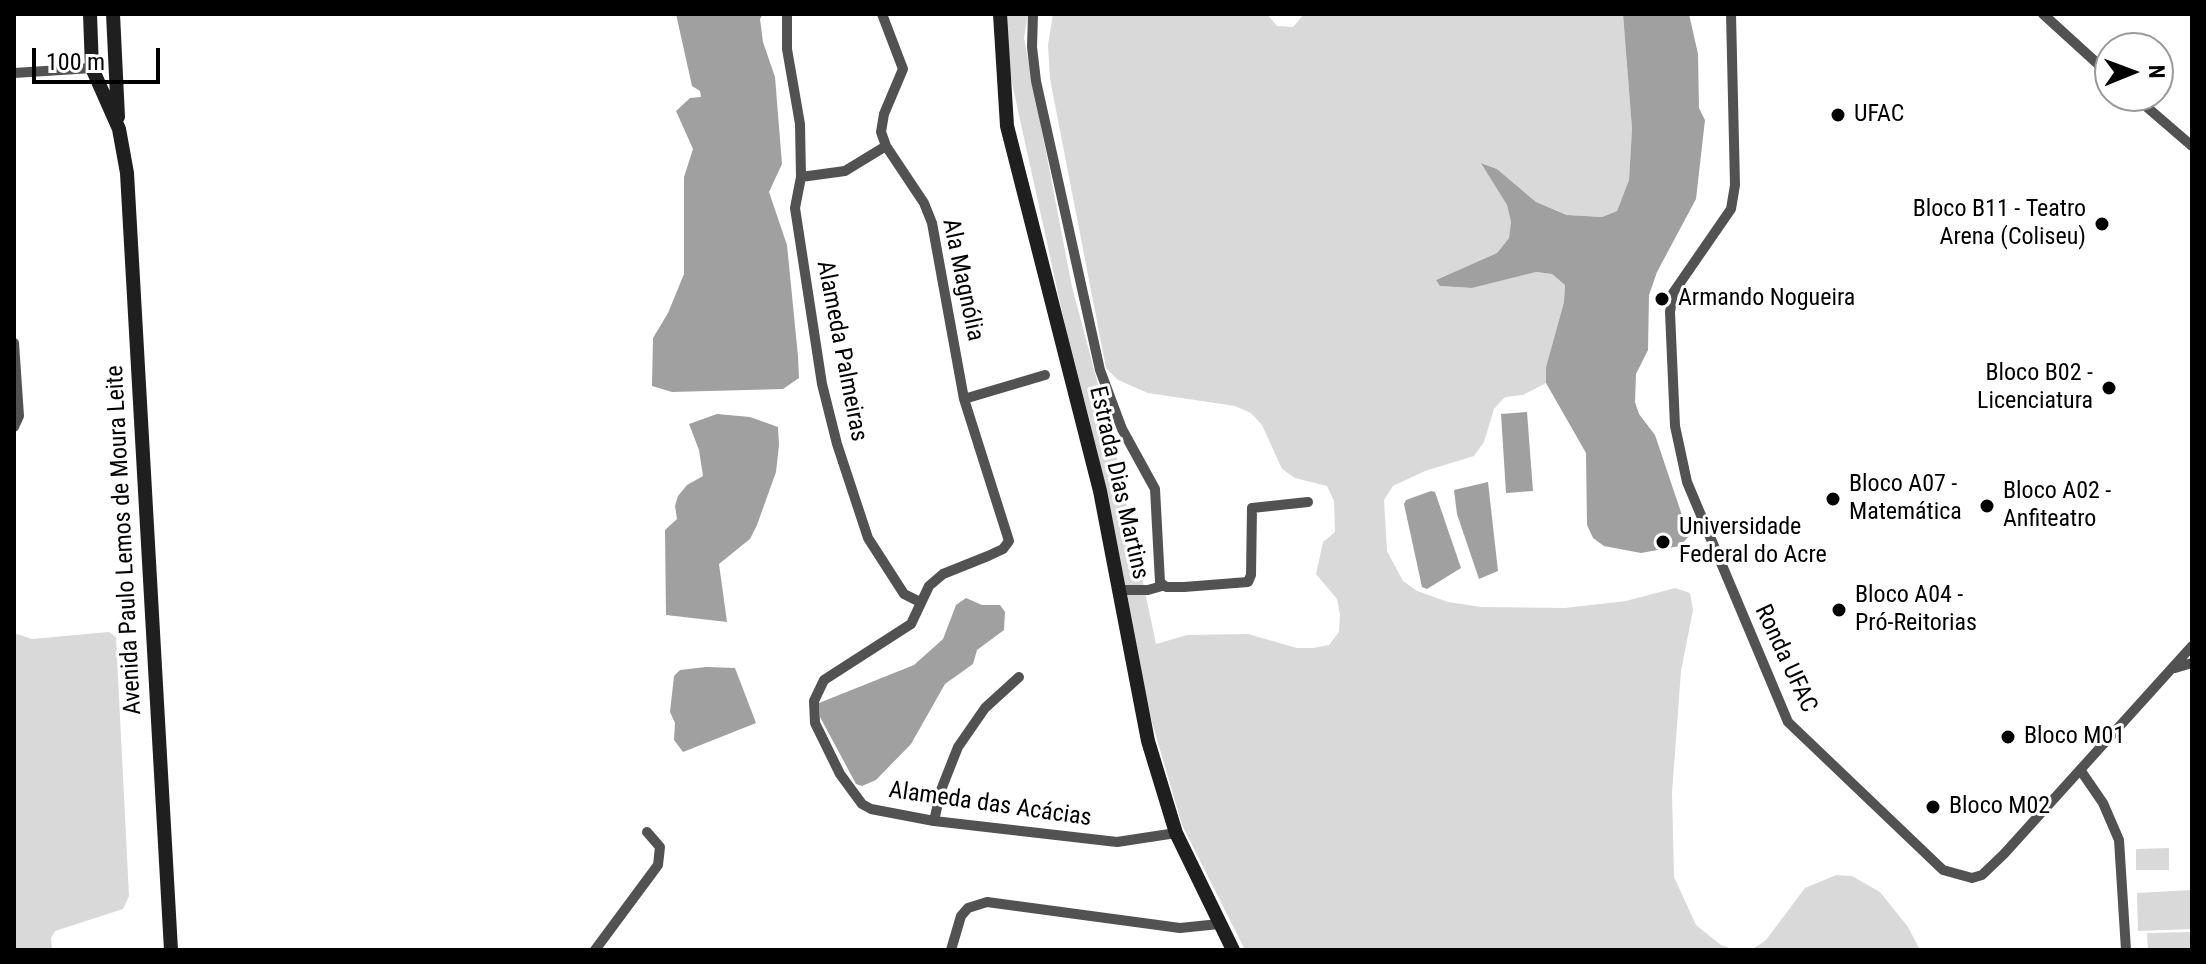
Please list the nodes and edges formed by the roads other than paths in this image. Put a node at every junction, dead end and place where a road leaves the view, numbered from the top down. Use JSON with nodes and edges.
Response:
{"nodes":[{"id":1,"x":90,"y":14,"type":"edge"},
{"id":2,"x":113,"y":14,"type":"edge"},
{"id":3,"x":787,"y":14,"type":"edge"},
{"id":4,"x":882,"y":14,"type":"edge"},
{"id":5,"x":1000,"y":14,"type":"edge"},
{"id":6,"x":1033,"y":14,"type":"edge"},
{"id":7,"x":1731,"y":14,"type":"edge"},
{"id":8,"x":2043,"y":14,"type":"edge"},
{"id":9,"x":2094,"y":60,"type":"edge"},
{"id":10,"x":92,"y":68,"type":"junction"},
{"id":11,"x":14,"y":73,"type":"edge"},
{"id":12,"x":2153,"y":112,"type":"edge"},
{"id":13,"x":119,"y":129,"type":"junction"},
{"id":14,"x":886,"y":146,"type":"junction"},
{"id":15,"x":2192,"y":146,"type":"edge"},
{"id":16,"x":801,"y":177,"type":"junction"},
{"id":17,"x":14,"y":343,"type":"edge"},
{"id":18,"x":1045,"y":375,"type":"dead end"},
{"id":19,"x":964,"y":399,"type":"junction"},
{"id":20,"x":14,"y":427,"type":"edge"},
{"id":21,"x":1308,"y":502,"type":"dead end"},
{"id":22,"x":1005,"y":522,"type":"joint"},
{"id":23,"x":1162,"y":586,"type":"junction"},
{"id":24,"x":1120,"y":590,"type":"junction"},
{"id":25,"x":920,"y":602,"type":"junction"},
{"id":26,"x":2192,"y":646,"type":"edge"},
{"id":27,"x":2192,"y":663,"type":"edge"},
{"id":28,"x":2173,"y":669,"type":"junction"},
{"id":29,"x":1019,"y":677,"type":"dead end"},
{"id":30,"x":2081,"y":771,"type":"junction"},
{"id":31,"x":934,"y":821,"type":"junction"},
{"id":32,"x":647,"y":832,"type":"dead end"},
{"id":33,"x":1176,"y":833,"type":"junction"},
{"id":34,"x":1219,"y":924,"type":"junction"},
{"id":35,"x":171,"y":950,"type":"edge"},
{"id":36,"x":595,"y":950,"type":"edge"},
{"id":37,"x":951,"y":950,"type":"edge"},
{"id":38,"x":1233,"y":950,"type":"edge"},
{"id":39,"x":2126,"y":950,"type":"edge"}],
"edges":[{"from":1,"to":10,"type":"street","name":"Avenida Paulo Lemos de Moura Leite"},
{"from":2,"to":13,"type":"street","name":"Avenida Paulo Lemos de Moura Leite"},
{"from":3,"to":16,"type":"street","name":"Alameda Palmeiras"},
{"from":4,"to":14,"type":"street"},
{"from":5,"to":24,"type":"street","name":"Estrada Dias Martins"},
{"from":6,"to":23,"type":"street"},
{"from":7,"to":30,"type":"street","name":"Ronda UFAC"},
{"from":8,"to":9,"type":"street"},
{"from":10,"to":11,"type":"street"},
{"from":10,"to":13,"type":"street","name":"Avenida Paulo Lemos de Moura Leite"},
{"from":12,"to":15,"type":"street"},
{"from":13,"to":35,"type":"street","name":"Avenida Paulo Lemos de Moura Leite"},
{"from":14,"to":16,"type":"street"},
{"from":14,"to":19,"type":"street","name":"Ala Magnólia"},
{"from":16,"to":25,"type":"street","name":"Alameda Palmeiras"},
{"from":17,"to":20,"type":"street"},
{"from":18,"to":19,"type":"street"},
{"from":19,"to":22,"type":"street","name":"Ala Magnólia"},
{"from":21,"to":23,"type":"street"},
{"from":22,"to":25,"type":"street","name":"Alameda das Acácias"},
{"from":23,"to":24,"type":"street"},
{"from":24,"to":33,"type":"street","name":"Estrada Dias Martins"},
{"from":25,"to":31,"type":"street","name":"Alameda das Acácias"},
{"from":26,"to":28,"type":"street","name":"Ronda UFAC"},
{"from":27,"to":28,"type":"street"},
{"from":28,"to":30,"type":"street","name":"Ronda UFAC"},
{"from":29,"to":31,"type":"street"},
{"from":30,"to":39,"type":"street"},
{"from":31,"to":33,"type":"street","name":"Alameda das Acácias"},
{"from":32,"to":36,"type":"street"},
{"from":33,"to":34,"type":"street","name":"Estrada Dias Martins"},
{"from":34,"to":37,"type":"street"},
{"from":34,"to":38,"type":"street","name":"Estrada Dias Martins"}]}
